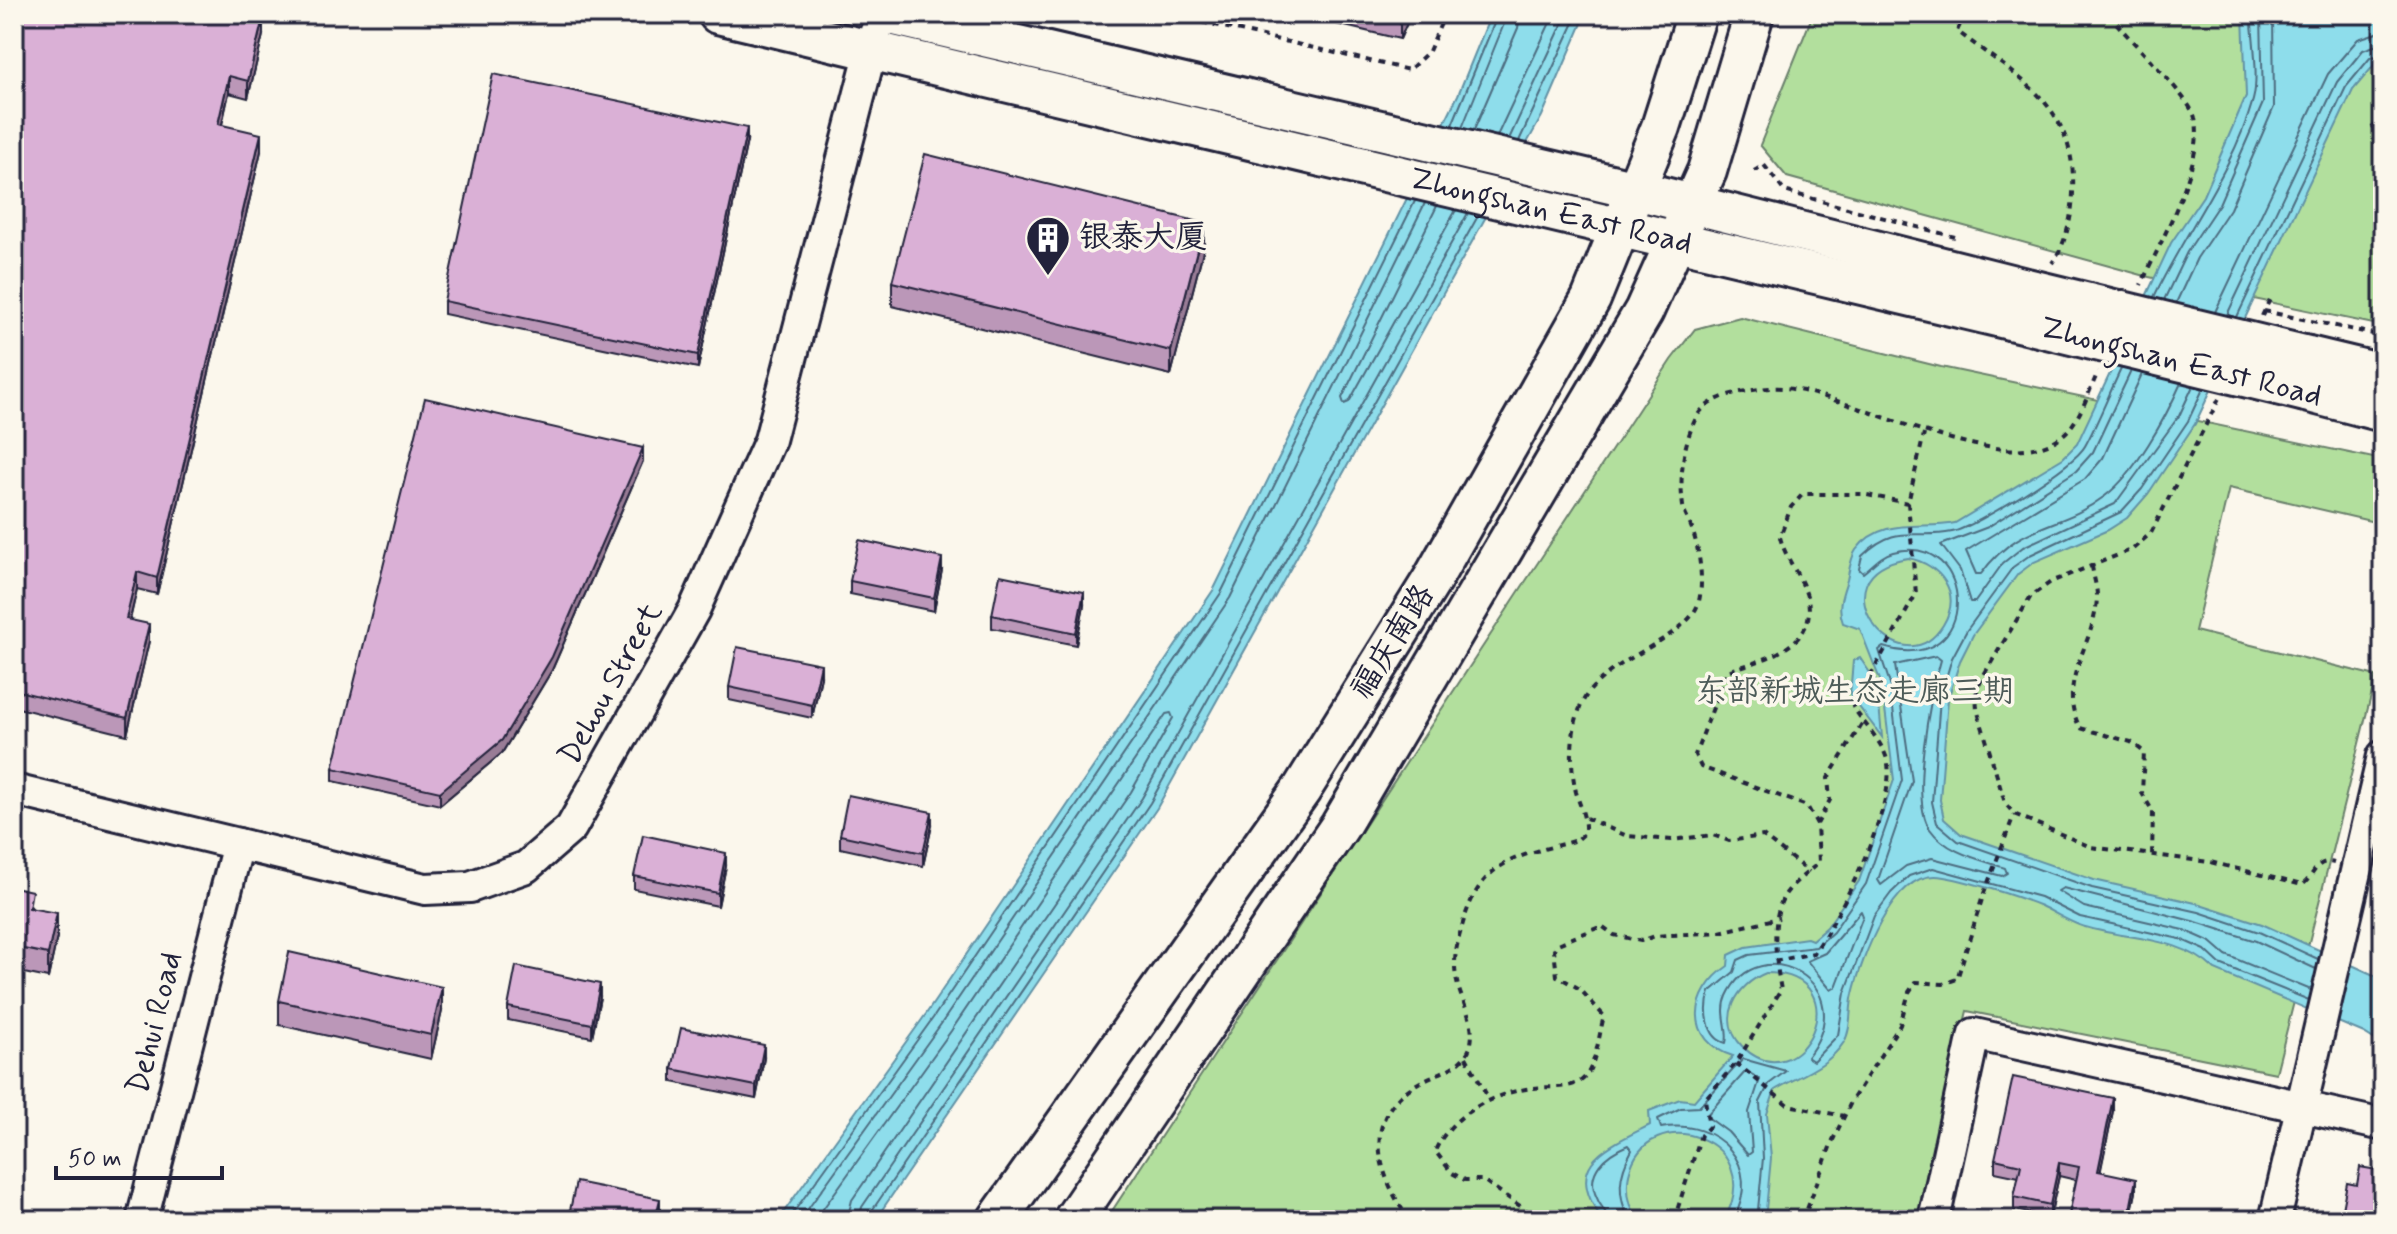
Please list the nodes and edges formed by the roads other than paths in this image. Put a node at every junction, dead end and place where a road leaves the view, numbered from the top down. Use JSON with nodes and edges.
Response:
{"nodes":[{"id":1,"x":718,"y":14,"type":"edge"},
{"id":2,"x":1697,"y":14,"type":"edge"},
{"id":3,"x":1754,"y":14,"type":"edge"},
{"id":4,"x":879,"y":26,"type":"edge"},
{"id":5,"x":1636,"y":190,"type":"junction"},
{"id":6,"x":1693,"y":204,"type":"junction"},
{"id":7,"x":1621,"y":226,"type":"junction"},
{"id":8,"x":1677,"y":239,"type":"junction"},
{"id":9,"x":2023,"y":289,"type":"junction"},
{"id":10,"x":2307,"y":374,"type":"junction"},
{"id":11,"x":2383,"y":374,"type":"edge"},
{"id":12,"x":2383,"y":412,"type":"edge"},
{"id":13,"x":2383,"y":756,"type":"edge"},
{"id":14,"x":14,"y":790,"type":"edge"},
{"id":15,"x":238,"y":844,"type":"junction"},
{"id":16,"x":2303,"y":1108,"type":"junction"},
{"id":17,"x":2383,"y":1125,"type":"edge"},
{"id":18,"x":142,"y":1220,"type":"edge"},
{"id":19,"x":997,"y":1220,"type":"edge"},
{"id":20,"x":1073,"y":1220,"type":"edge"},
{"id":21,"x":1934,"y":1220,"type":"edge"},
{"id":22,"x":2275,"y":1220,"type":"edge"}],
"edges":[{"from":1,"to":4,"type":"main road","name":"Zhongshan East Road"},
{"from":2,"to":5,"type":"main road","name":"福庆南路"},
{"from":3,"to":6,"type":"main road","name":"福庆南路"},
{"from":4,"to":5,"type":"main road","name":"Zhongshan East Road"},
{"from":4,"to":7,"type":"main road","name":"Zhongshan East Road"},
{"from":4,"to":15,"type":"street","name":"Dehou Street"},
{"from":5,"to":6,"type":"main road","name":"Zhongshan East Road"},
{"from":5,"to":7,"type":"main road","name":"福庆南路"},
{"from":6,"to":8,"type":"main road","name":"福庆南路"},
{"from":6,"to":9,"type":"main road","name":"Zhongshan East Road"},
{"from":7,"to":8,"type":"main road","name":"Zhongshan East Road"},
{"from":7,"to":19,"type":"main road","name":"福庆南路"},
{"from":8,"to":9,"type":"main road","name":"Zhongshan East Road"},
{"from":8,"to":20,"type":"main road","name":"福庆南路"},
{"from":9,"to":10,"type":"main road","name":"Zhongshan East Road","bridge":true},
{"from":10,"to":11,"type":"main road","name":"Zhongshan East Road"},
{"from":10,"to":12,"type":"main road","name":"Zhongshan East Road"},
{"from":13,"to":16,"type":"street"},
{"from":14,"to":15,"type":"street","name":"Dehou Street"},
{"from":15,"to":18,"type":"street","name":"Dehui Road"},
{"from":16,"to":17,"type":"street"},
{"from":16,"to":21,"type":"street"},
{"from":16,"to":22,"type":"street"}]}
